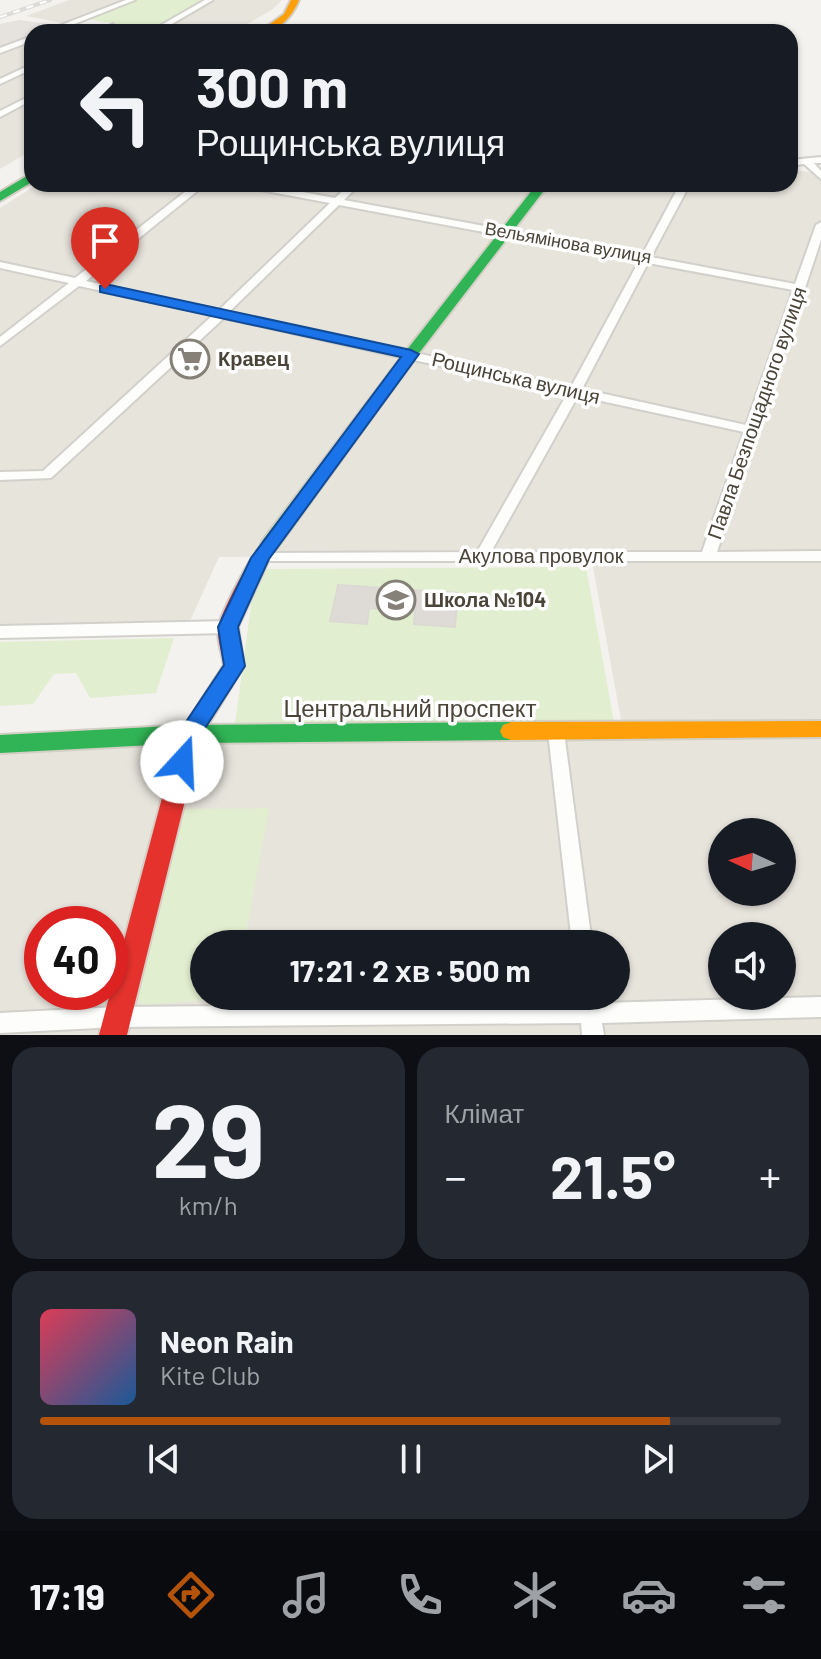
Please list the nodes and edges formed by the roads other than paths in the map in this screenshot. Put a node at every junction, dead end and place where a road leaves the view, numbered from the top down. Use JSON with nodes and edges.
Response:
{"nodes":[{"id":1,"x":132,"y":0,"type":"edge"},
{"id":2,"x":210,"y":0,"type":"edge"},
{"id":3,"x":295,"y":0,"type":"edge"},
{"id":4,"x":68,"y":24,"type":"edge"},
{"id":5,"x":167,"y":24,"type":"edge"},
{"id":6,"x":275,"y":24,"type":"edge"},
{"id":7,"x":24,"y":41,"type":"edge"},
{"id":8,"x":0,"y":51,"type":"edge"},
{"id":9,"x":24,"y":70,"type":"edge"},
{"id":10,"x":0,"y":82,"type":"edge"},
{"id":11,"x":24,"y":101,"type":"edge"},
{"id":12,"x":0,"y":114,"type":"edge"},
{"id":13,"x":821,"y":160,"type":"edge"},
{"id":14,"x":807,"y":162,"type":"junction"},
{"id":15,"x":798,"y":163,"type":"edge"},
{"id":16,"x":821,"y":176,"type":"edge"},
{"id":17,"x":24,"y":182,"type":"edge"},
{"id":18,"x":191,"y":192,"type":"edge"},
{"id":19,"x":287,"y":192,"type":"edge"},
{"id":20,"x":346,"y":192,"type":"edge"},
{"id":21,"x":537,"y":192,"type":"edge"},
{"id":22,"x":681,"y":192,"type":"edge"},
{"id":23,"x":0,"y":197,"type":"edge"},
{"id":24,"x":336,"y":201,"type":"junction"},
{"id":25,"x":821,"y":225,"type":"edge"},
{"id":26,"x":506,"y":232,"type":"junction"},
{"id":27,"x":646,"y":257,"type":"junction"},
{"id":28,"x":0,"y":265,"type":"edge"},
{"id":29,"x":76,"y":282,"type":"junction"},
{"id":30,"x":799,"y":288,"type":"junction"},
{"id":31,"x":221,"y":314,"type":"junction"},
{"id":32,"x":0,"y":343,"type":"edge"},
{"id":33,"x":411,"y":354,"type":"junction"},
{"id":34,"x":575,"y":391,"type":"junction"},
{"id":35,"x":750,"y":430,"type":"junction"},
{"id":36,"x":0,"y":476,"type":"edge"},
{"id":37,"x":482,"y":556,"type":"junction"},
{"id":38,"x":708,"y":556,"type":"junction"},
{"id":39,"x":821,"y":556,"type":"edge"},
{"id":40,"x":260,"y":558,"type":"junction"},
{"id":41,"x":228,"y":627,"type":"junction"},
{"id":42,"x":0,"y":632,"type":"edge"},
{"id":43,"x":821,"y":729,"type":"edge"},
{"id":44,"x":556,"y":732,"type":"junction"},
{"id":45,"x":190,"y":734,"type":"junction"},
{"id":46,"x":0,"y":744,"type":"edge"},
{"id":47,"x":580,"y":930,"type":"edge"},
{"id":48,"x":821,"y":1007,"type":"edge"},
{"id":49,"x":590,"y":1015,"type":"edge"},
{"id":50,"x":0,"y":1023,"type":"edge"},
{"id":51,"x":115,"y":1026,"type":"edge"}],
"edges":[{"from":1,"to":4,"type":"street"},
{"from":2,"to":5,"type":"street"},
{"from":3,"to":6,"type":"street"},
{"from":7,"to":8,"type":"street"},
{"from":9,"to":10,"type":"street"},
{"from":11,"to":12,"type":"street"},
{"from":13,"to":14,"type":"street"},
{"from":14,"to":15,"type":"street"},
{"from":14,"to":16,"type":"street"},
{"from":17,"to":23,"type":"street"},
{"from":18,"to":29,"type":"street"},
{"from":19,"to":24,"type":"street","name":"Вельямінова вулиця"},
{"from":20,"to":24,"type":"street"},
{"from":21,"to":26,"type":"street"},
{"from":22,"to":27,"type":"street"},
{"from":24,"to":26,"type":"street","name":"Вельямінова вулиця"},
{"from":24,"to":31,"type":"street"},
{"from":25,"to":30,"type":"street","name":"Павла Безпощадного вулиця"},
{"from":26,"to":27,"type":"street","name":"Вельямінова вулиця"},
{"from":26,"to":33,"type":"street"},
{"from":27,"to":30,"type":"street","name":"Вельямінова вулиця"},
{"from":27,"to":34,"type":"street"},
{"from":28,"to":29,"type":"street","name":"Рощинська вулиця"},
{"from":29,"to":31,"type":"street","name":"Рощинська вулиця"},
{"from":29,"to":32,"type":"street"},
{"from":30,"to":35,"type":"street","name":"Павла Безпощадного вулиця"},
{"from":31,"to":33,"type":"street","name":"Рощинська вулиця"},
{"from":31,"to":36,"type":"street"},
{"from":33,"to":34,"type":"street","name":"Рощинська вулиця"},
{"from":33,"to":40,"type":"street"},
{"from":34,"to":35,"type":"street","name":"Рощинська вулиця"},
{"from":34,"to":37,"type":"street"},
{"from":35,"to":38,"type":"street","name":"Павла Безпощадного вулиця"},
{"from":37,"to":38,"type":"street","name":"Акулова провулок"},
{"from":37,"to":40,"type":"street","name":"Акулова провулок"},
{"from":38,"to":39,"type":"street","name":"Акулова провулок"},
{"from":40,"to":41,"type":"street"},
{"from":41,"to":42,"type":"street"},
{"from":41,"to":45,"type":"street"},
{"from":43,"to":44,"type":"street","name":"Центральний проспект"},
{"from":44,"to":45,"type":"street","name":"Центральний проспект"},
{"from":44,"to":47,"type":"street"},
{"from":45,"to":46,"type":"street","name":"Центральний проспект"},
{"from":45,"to":51,"type":"street"},
{"from":48,"to":49,"type":"street"},
{"from":49,"to":51,"type":"street"},
{"from":50,"to":51,"type":"street"}]}
